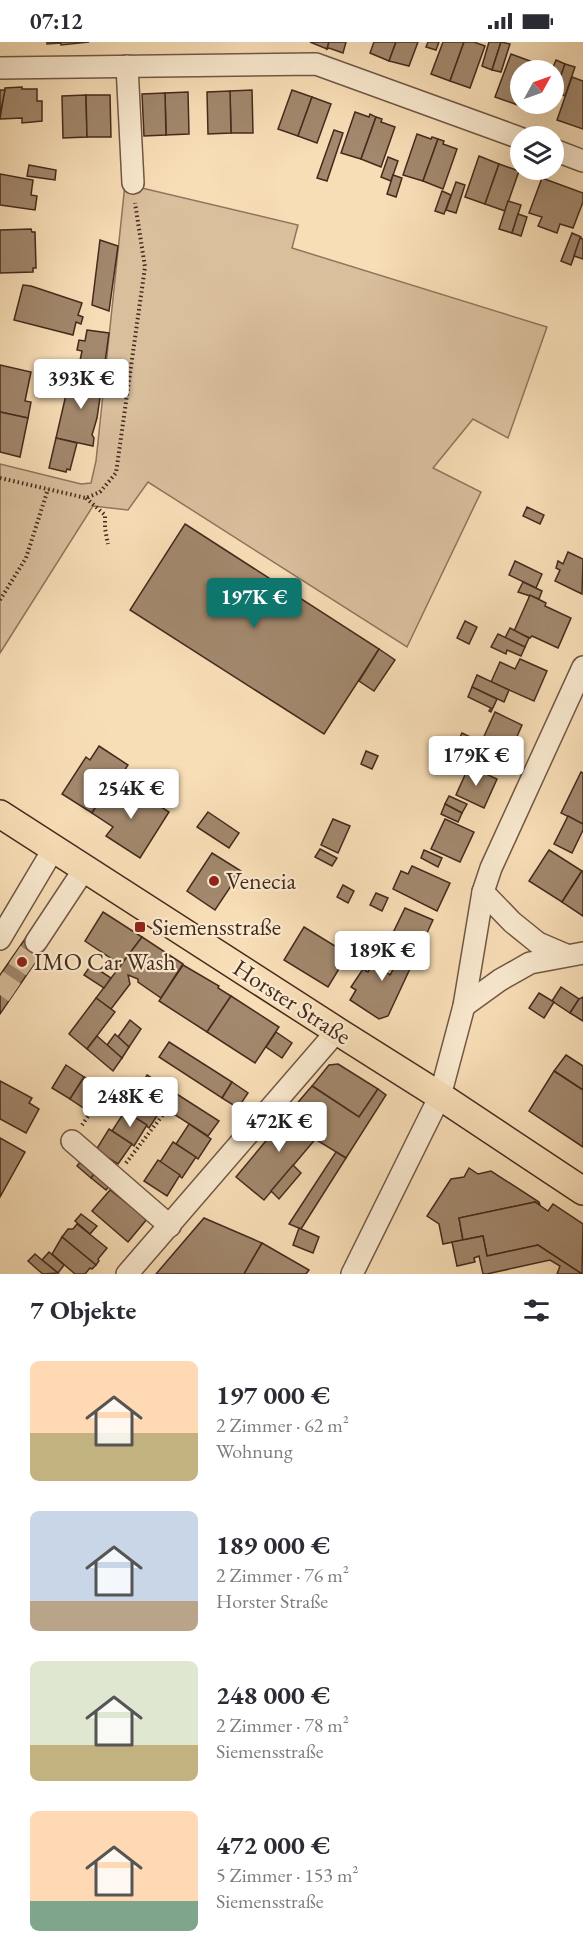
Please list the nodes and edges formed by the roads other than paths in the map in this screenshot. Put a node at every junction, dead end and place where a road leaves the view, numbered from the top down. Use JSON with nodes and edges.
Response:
{"nodes":[{"id":1,"x":126,"y":66,"type":"junction"},
{"id":2,"x":0,"y":68,"type":"edge"},
{"id":3,"x":510,"y":134,"type":"edge"},
{"id":4,"x":564,"y":154,"type":"edge"},
{"id":5,"x":583,"y":161,"type":"edge"},
{"id":6,"x":133,"y":183,"type":"road end"},
{"id":7,"x":583,"y":667,"type":"edge"},
{"id":8,"x":0,"y":814,"type":"edge"},
{"id":9,"x":54,"y":848,"type":"junction"},
{"id":10,"x":85,"y":868,"type":"junction"},
{"id":11,"x":483,"y":892,"type":"junction"},
{"id":12,"x":0,"y":939,"type":"edge"},
{"id":13,"x":36,"y":942,"type":"tunnel mouth"},
{"id":14,"x":574,"y":954,"type":"edge"},
{"id":15,"x":464,"y":1006,"type":"junction"},
{"id":16,"x":337,"y":1031,"type":"junction"},
{"id":17,"x":440,"y":1096,"type":"junction"},
{"id":18,"x":72,"y":1141,"type":"road end"},
{"id":19,"x":583,"y":1191,"type":"edge"},
{"id":20,"x":170,"y":1226,"type":"junction"},
{"id":21,"x":128,"y":1274,"type":"edge"},
{"id":22,"x":352,"y":1274,"type":"edge"}],
"edges":[{"from":1,"to":2,"type":"street"},
{"from":1,"to":3,"type":"street"},
{"from":1,"to":6,"type":"street"},
{"from":4,"to":5,"type":"street"},
{"from":7,"to":11,"type":"street"},
{"from":8,"to":9,"type":"main road","name":"Horster Straße"},
{"from":9,"to":10,"type":"main road","name":"Horster Straße"},
{"from":9,"to":12,"type":"street"},
{"from":10,"to":13,"type":"street"},
{"from":10,"to":16,"type":"main road","name":"Horster Straße"},
{"from":11,"to":14,"type":"street"},
{"from":11,"to":15,"type":"street"},
{"from":14,"to":15,"type":"street"},
{"from":15,"to":17,"type":"street"},
{"from":16,"to":17,"type":"main road","name":"Horster Straße"},
{"from":16,"to":20,"type":"street"},
{"from":17,"to":19,"type":"main road","name":"Horster Straße"},
{"from":17,"to":22,"type":"street"},
{"from":18,"to":20,"type":"street"},
{"from":20,"to":21,"type":"street"}]}
